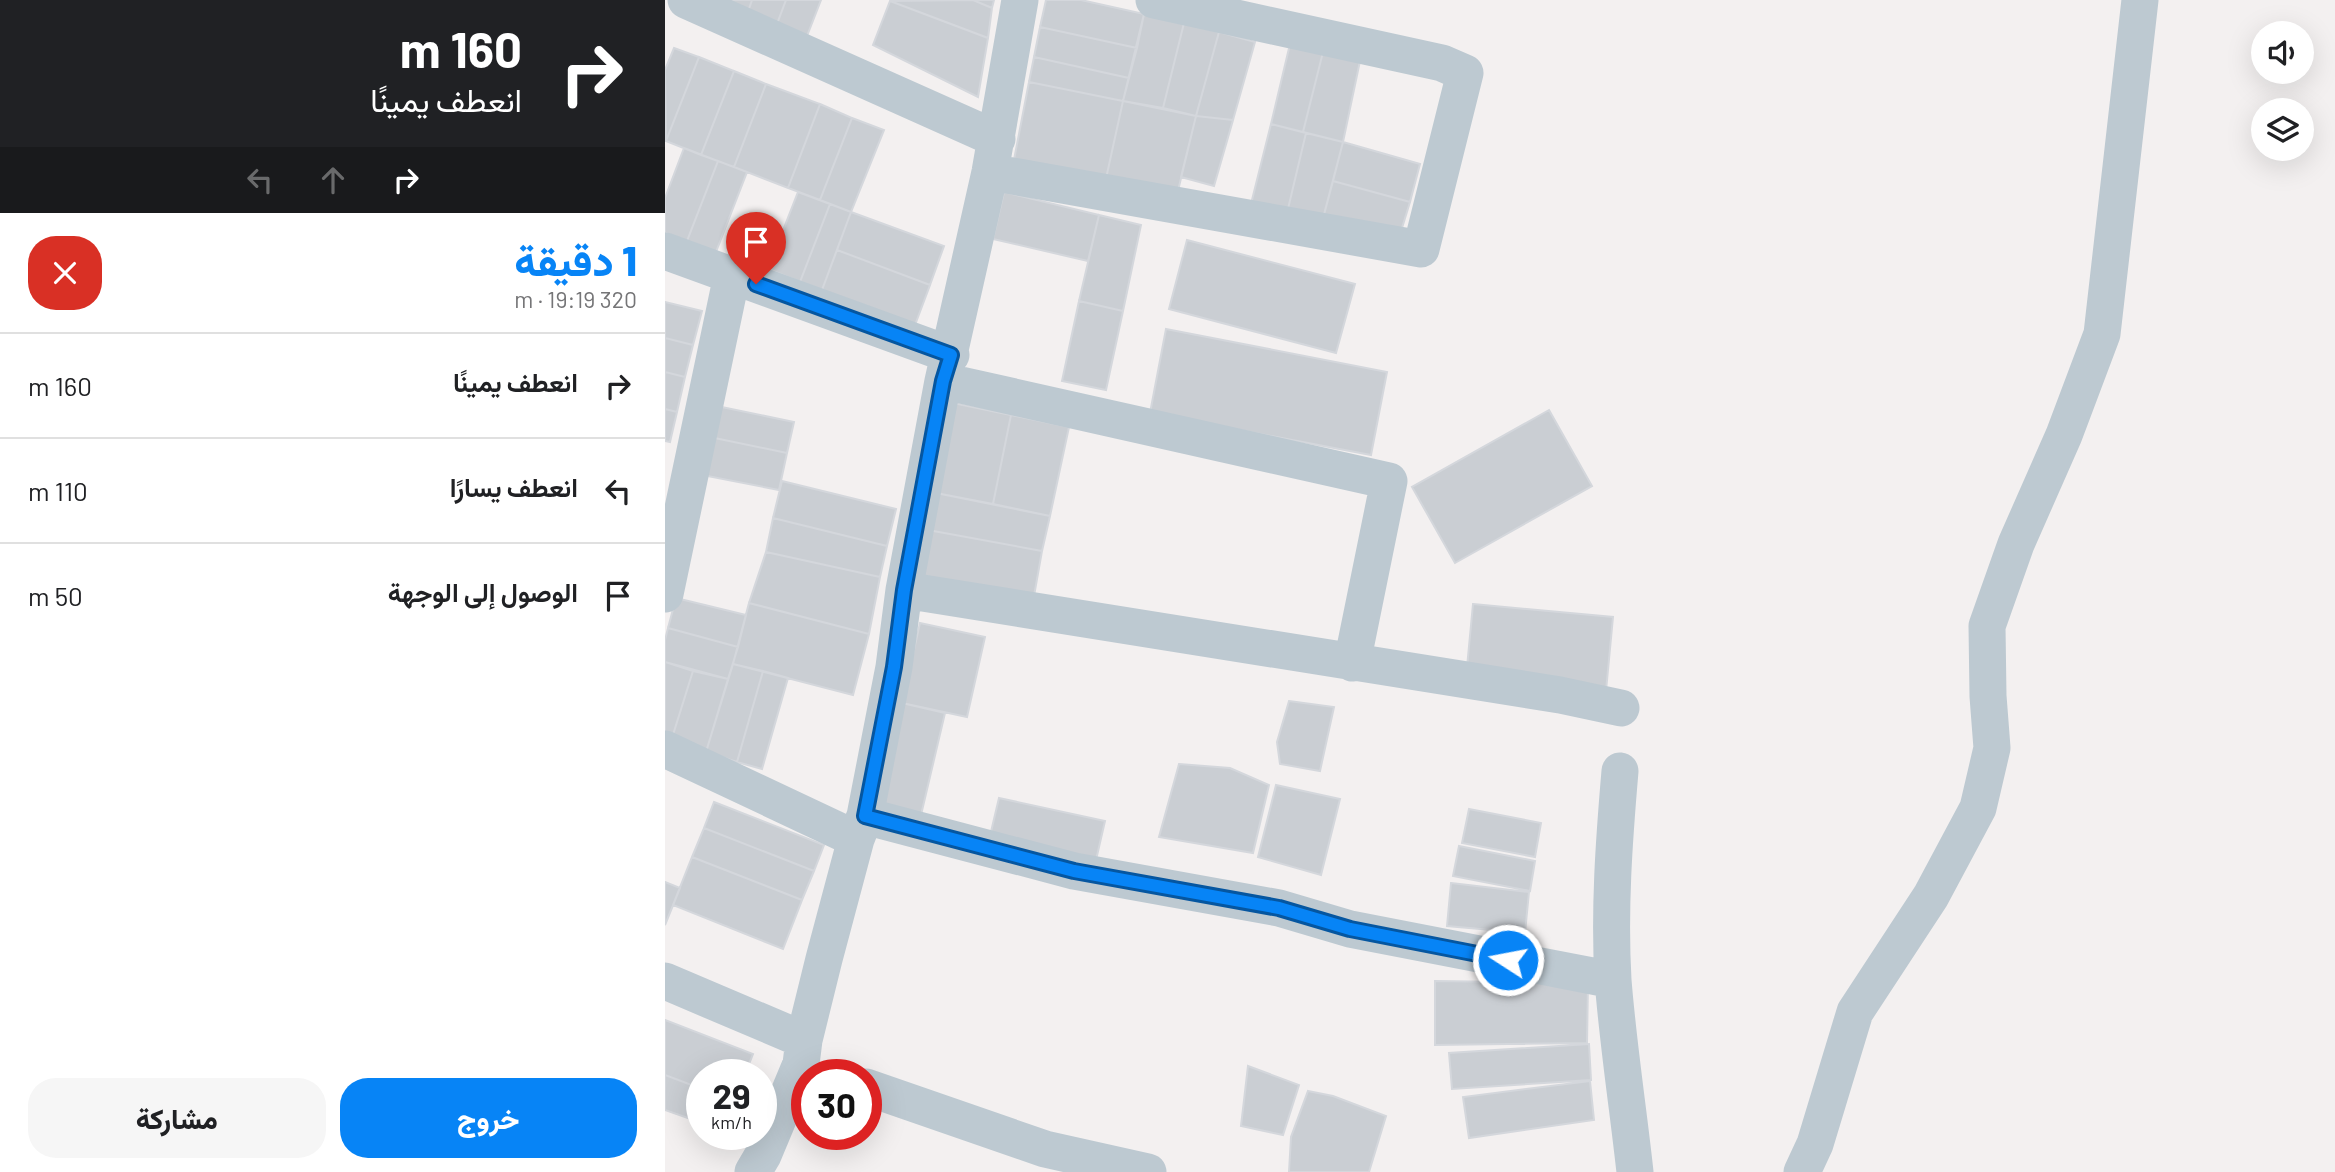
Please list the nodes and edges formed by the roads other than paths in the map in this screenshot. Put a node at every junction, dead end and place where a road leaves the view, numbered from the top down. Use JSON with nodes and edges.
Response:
{"nodes":[{"id":1,"x":686,"y":0,"type":"edge"},
{"id":2,"x":1020,"y":0,"type":"edge"},
{"id":3,"x":1154,"y":0,"type":"edge"},
{"id":4,"x":2140,"y":0,"type":"edge"},
{"id":5,"x":993,"y":156,"type":"junction"},
{"id":6,"x":665,"y":251,"type":"edge"},
{"id":7,"x":732,"y":275,"type":"junction"},
{"id":8,"x":947,"y":368,"type":"junction"},
{"id":9,"x":904,"y":590,"type":"junction"},
{"id":10,"x":665,"y":594,"type":"edge"},
{"id":11,"x":1352,"y":663,"type":"junction"},
{"id":12,"x":1621,"y":708,"type":"dead end"},
{"id":13,"x":665,"y":749,"type":"edge"},
{"id":14,"x":1620,"y":771,"type":"dead end"},
{"id":15,"x":860,"y":827,"type":"junction"},
{"id":16,"x":1613,"y":980,"type":"junction"},
{"id":17,"x":665,"y":981,"type":"edge"},
{"id":18,"x":810,"y":1059,"type":"edge"},
{"id":19,"x":812,"y":1059,"type":"edge"},
{"id":20,"x":882,"y":1093,"type":"edge"},
{"id":21,"x":791,"y":1101,"type":"edge"},
{"id":22,"x":753,"y":1172,"type":"edge"},
{"id":23,"x":1148,"y":1172,"type":"edge"},
{"id":24,"x":1635,"y":1172,"type":"edge"},
{"id":25,"x":1803,"y":1172,"type":"edge"}],
"edges":[{"from":1,"to":5,"type":"street"},
{"from":2,"to":5,"type":"street"},
{"from":3,"to":5,"type":"street"},
{"from":4,"to":25,"type":"street"},
{"from":5,"to":8,"type":"street"},
{"from":6,"to":7,"type":"street"},
{"from":7,"to":8,"type":"street"},
{"from":7,"to":10,"type":"street"},
{"from":8,"to":9,"type":"street"},
{"from":8,"to":11,"type":"street"},
{"from":9,"to":11,"type":"street"},
{"from":9,"to":15,"type":"street"},
{"from":11,"to":12,"type":"street"},
{"from":13,"to":15,"type":"street"},
{"from":14,"to":16,"type":"street"},
{"from":15,"to":16,"type":"street"},
{"from":15,"to":19,"type":"street"},
{"from":16,"to":24,"type":"street"},
{"from":17,"to":18,"type":"street"},
{"from":20,"to":23,"type":"street"},
{"from":21,"to":22,"type":"street"}]}
